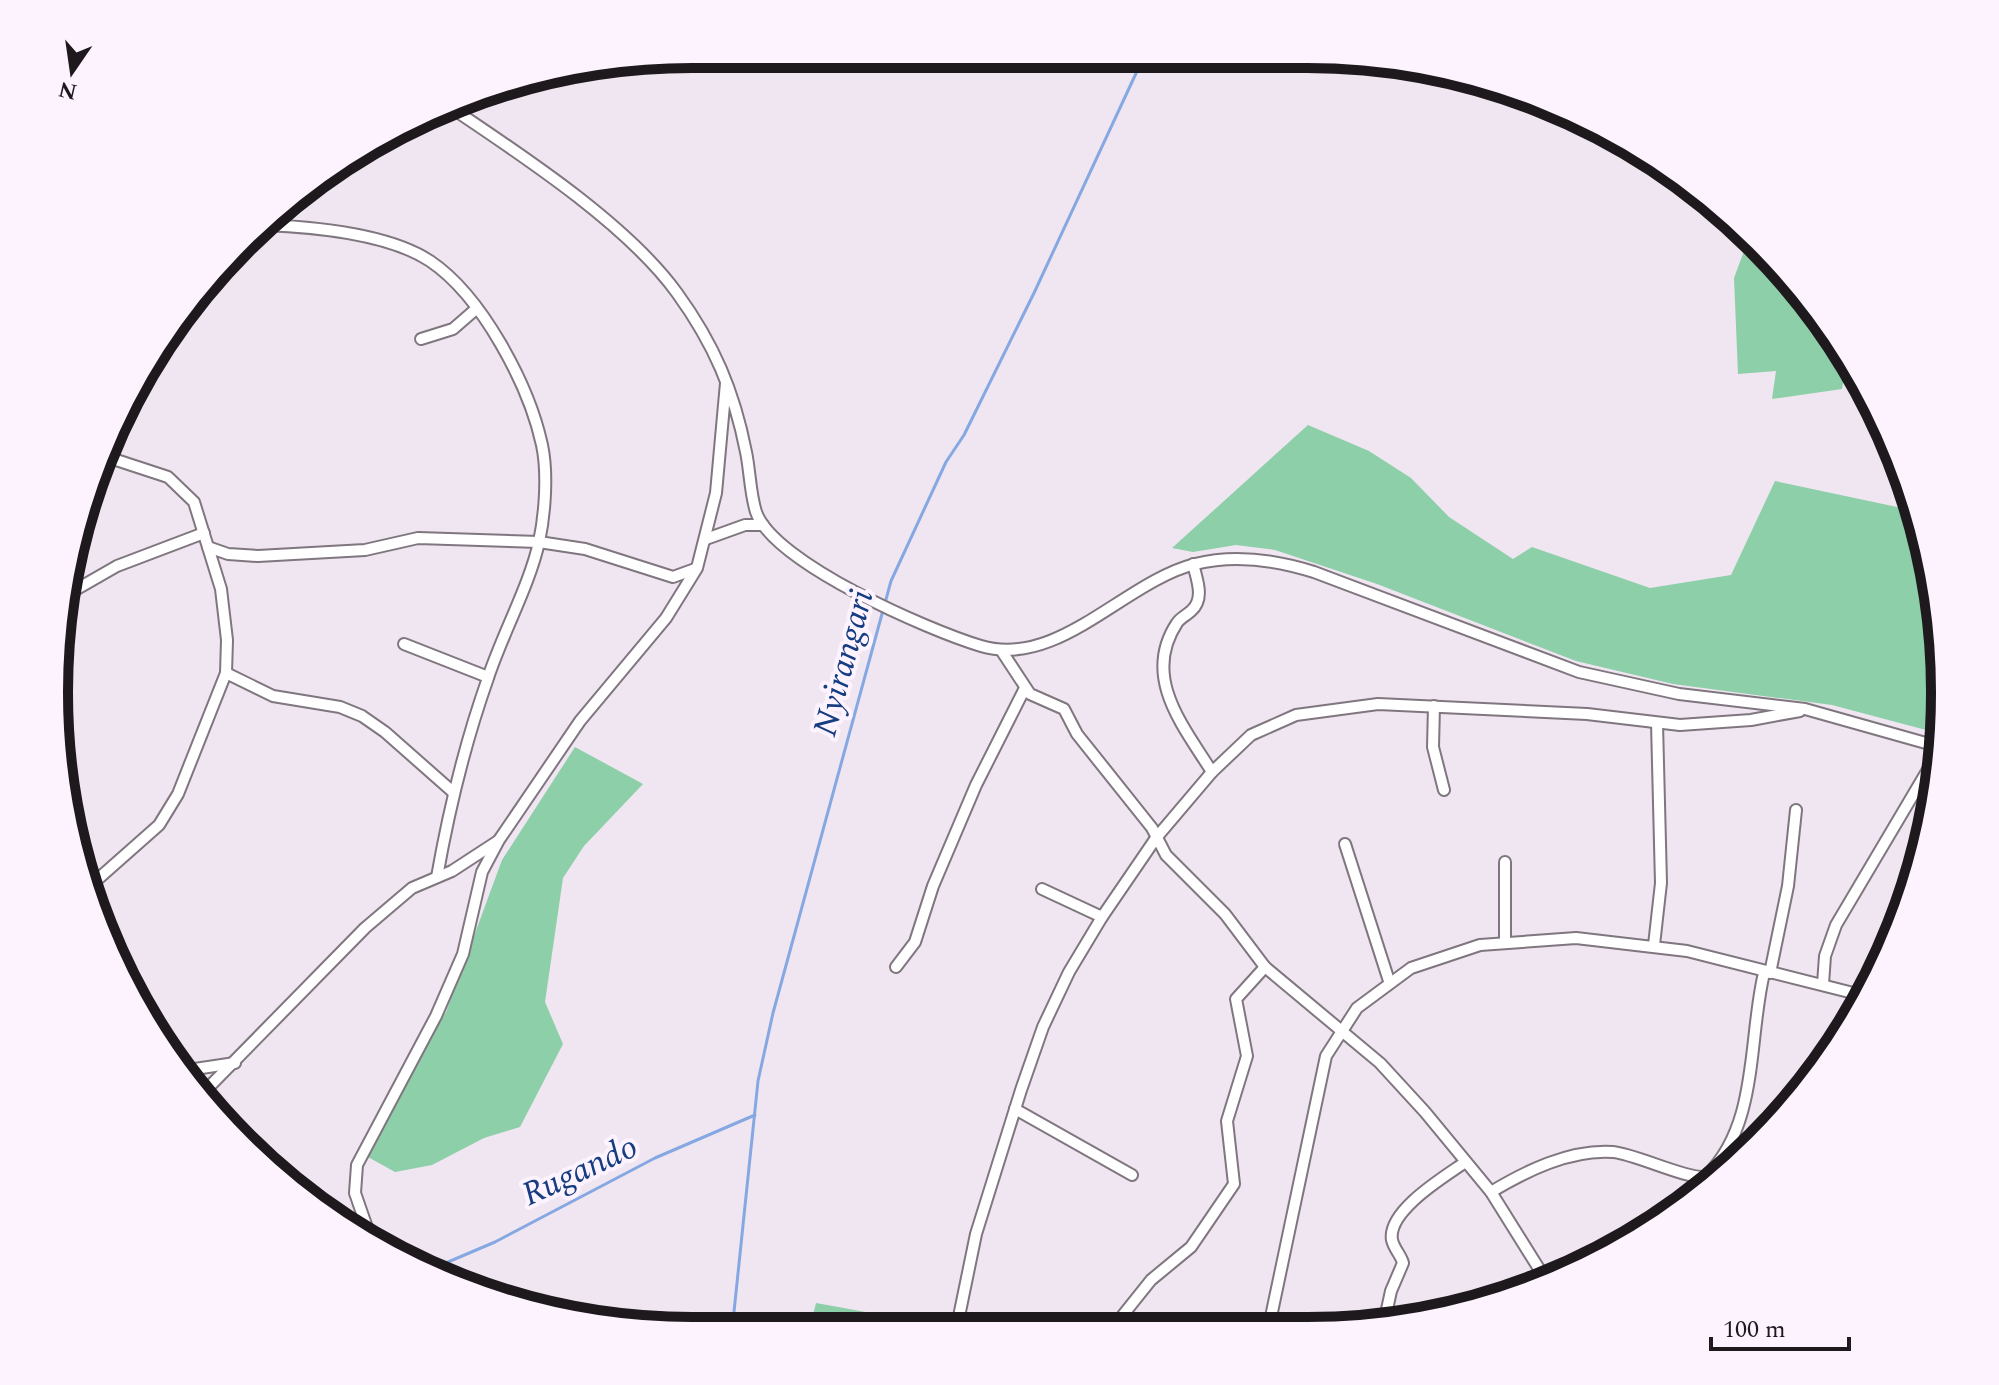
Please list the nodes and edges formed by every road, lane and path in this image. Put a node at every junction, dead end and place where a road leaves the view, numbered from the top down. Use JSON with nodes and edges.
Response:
{"nodes":[{"id":1,"x":460,"y":114,"type":"edge"},
{"id":2,"x":278,"y":226,"type":"edge"},
{"id":3,"x":476,"y":309,"type":"junction"},
{"id":4,"x":421,"y":339,"type":"dead end"},
{"id":5,"x":727,"y":376,"type":"junction"},
{"id":6,"x":114,"y":459,"type":"edge"},
{"id":7,"x":763,"y":525,"type":"junction"},
{"id":8,"x":204,"y":533,"type":"junction"},
{"id":9,"x":706,"y":539,"type":"junction"},
{"id":10,"x":539,"y":542,"type":"junction"},
{"id":11,"x":208,"y":547,"type":"junction"},
{"id":12,"x":1193,"y":564,"type":"junction"},
{"id":13,"x":697,"y":568,"type":"junction"},
{"id":14,"x":77,"y":589,"type":"edge"},
{"id":15,"x":404,"y":644,"type":"dead end"},
{"id":16,"x":1001,"y":650,"type":"junction"},
{"id":17,"x":226,"y":673,"type":"junction"},
{"id":18,"x":488,"y":677,"type":"junction"},
{"id":19,"x":1025,"y":688,"type":"junction"},
{"id":20,"x":1434,"y":706,"type":"junction"},
{"id":21,"x":1805,"y":709,"type":"junction"},
{"id":22,"x":1657,"y":723,"type":"junction"},
{"id":23,"x":1929,"y":746,"type":"edge"},
{"id":24,"x":1926,"y":771,"type":"edge"},
{"id":25,"x":1212,"y":772,"type":"junction"},
{"id":26,"x":1444,"y":790,"type":"dead end"},
{"id":27,"x":453,"y":792,"type":"junction"},
{"id":28,"x":1796,"y":810,"type":"dead end"},
{"id":29,"x":1156,"y":838,"type":"junction"},
{"id":30,"x":499,"y":840,"type":"junction"},
{"id":31,"x":1345,"y":844,"type":"dead end"},
{"id":32,"x":1505,"y":862,"type":"dead end"},
{"id":33,"x":437,"y":877,"type":"junction"},
{"id":34,"x":97,"y":880,"type":"edge"},
{"id":35,"x":1042,"y":889,"type":"dead end"},
{"id":36,"x":1102,"y":917,"type":"junction"},
{"id":37,"x":1505,"y":941,"type":"junction"},
{"id":38,"x":1654,"y":945,"type":"junction"},
{"id":39,"x":896,"y":967,"type":"dead end"},
{"id":40,"x":1265,"y":967,"type":"junction"},
{"id":41,"x":1767,"y":973,"type":"junction"},
{"id":42,"x":1389,"y":981,"type":"junction"},
{"id":43,"x":1823,"y":984,"type":"junction"},
{"id":44,"x":1854,"y":993,"type":"edge"},
{"id":45,"x":1340,"y":1029,"type":"junction"},
{"id":46,"x":237,"y":1063,"type":"junction"},
{"id":47,"x":194,"y":1069,"type":"edge"},
{"id":48,"x":209,"y":1087,"type":"edge"},
{"id":49,"x":1015,"y":1109,"type":"junction"},
{"id":50,"x":1464,"y":1163,"type":"junction"},
{"id":51,"x":1717,"y":1163,"type":"edge"},
{"id":52,"x":1132,"y":1175,"type":"dead end"},
{"id":53,"x":1701,"y":1176,"type":"edge"},
{"id":54,"x":1491,"y":1192,"type":"junction"},
{"id":55,"x":366,"y":1224,"type":"edge"},
{"id":56,"x":1540,"y":1271,"type":"edge"},
{"id":57,"x":1386,"y":1312,"type":"edge"},
{"id":58,"x":959,"y":1317,"type":"edge"},
{"id":59,"x":1125,"y":1317,"type":"edge"},
{"id":60,"x":1271,"y":1317,"type":"edge"}],
"edges":[{"from":1,"to":5,"type":"street"},
{"from":2,"to":3,"type":"street"},
{"from":3,"to":4,"type":"street"},
{"from":3,"to":10,"type":"street"},
{"from":5,"to":7,"type":"street"},
{"from":5,"to":9,"type":"street"},
{"from":6,"to":8,"type":"street"},
{"from":7,"to":9,"type":"street"},
{"from":7,"to":16,"type":"street"},
{"from":8,"to":11,"type":"street"},
{"from":8,"to":14,"type":"street"},
{"from":9,"to":13,"type":"street"},
{"from":10,"to":11,"type":"street"},
{"from":10,"to":13,"type":"street"},
{"from":10,"to":18,"type":"street"},
{"from":11,"to":17,"type":"street"},
{"from":12,"to":16,"type":"street"},
{"from":12,"to":21,"type":"street"},
{"from":12,"to":25,"type":"street"},
{"from":13,"to":30,"type":"street"},
{"from":15,"to":18,"type":"street"},
{"from":16,"to":19,"type":"street"},
{"from":17,"to":27,"type":"street"},
{"from":17,"to":34,"type":"street"},
{"from":18,"to":27,"type":"street"},
{"from":19,"to":29,"type":"street"},
{"from":19,"to":39,"type":"street"},
{"from":20,"to":22,"type":"street"},
{"from":20,"to":25,"type":"street"},
{"from":20,"to":26,"type":"street"},
{"from":21,"to":22,"type":"street"},
{"from":21,"to":23,"type":"street"},
{"from":22,"to":38,"type":"street"},
{"from":24,"to":43,"type":"street"},
{"from":25,"to":29,"type":"street"},
{"from":27,"to":33,"type":"street"},
{"from":28,"to":41,"type":"street"},
{"from":29,"to":36,"type":"street"},
{"from":29,"to":40,"type":"street"},
{"from":30,"to":33,"type":"street"},
{"from":30,"to":55,"type":"street"},
{"from":31,"to":42,"type":"street"},
{"from":32,"to":37,"type":"street"},
{"from":33,"to":46,"type":"street"},
{"from":35,"to":36,"type":"street"},
{"from":36,"to":49,"type":"street"},
{"from":37,"to":38,"type":"street"},
{"from":37,"to":42,"type":"street"},
{"from":38,"to":41,"type":"street"},
{"from":40,"to":45,"type":"street"},
{"from":40,"to":59,"type":"street"},
{"from":41,"to":43,"type":"street"},
{"from":41,"to":51,"type":"street"},
{"from":42,"to":45,"type":"street"},
{"from":43,"to":44,"type":"street"},
{"from":45,"to":50,"type":"street"},
{"from":45,"to":60,"type":"street"},
{"from":46,"to":47,"type":"street"},
{"from":46,"to":48,"type":"street"},
{"from":49,"to":52,"type":"street"},
{"from":49,"to":58,"type":"street"},
{"from":50,"to":54,"type":"street"},
{"from":50,"to":57,"type":"street"},
{"from":53,"to":54,"type":"street"},
{"from":54,"to":56,"type":"street"}]}
